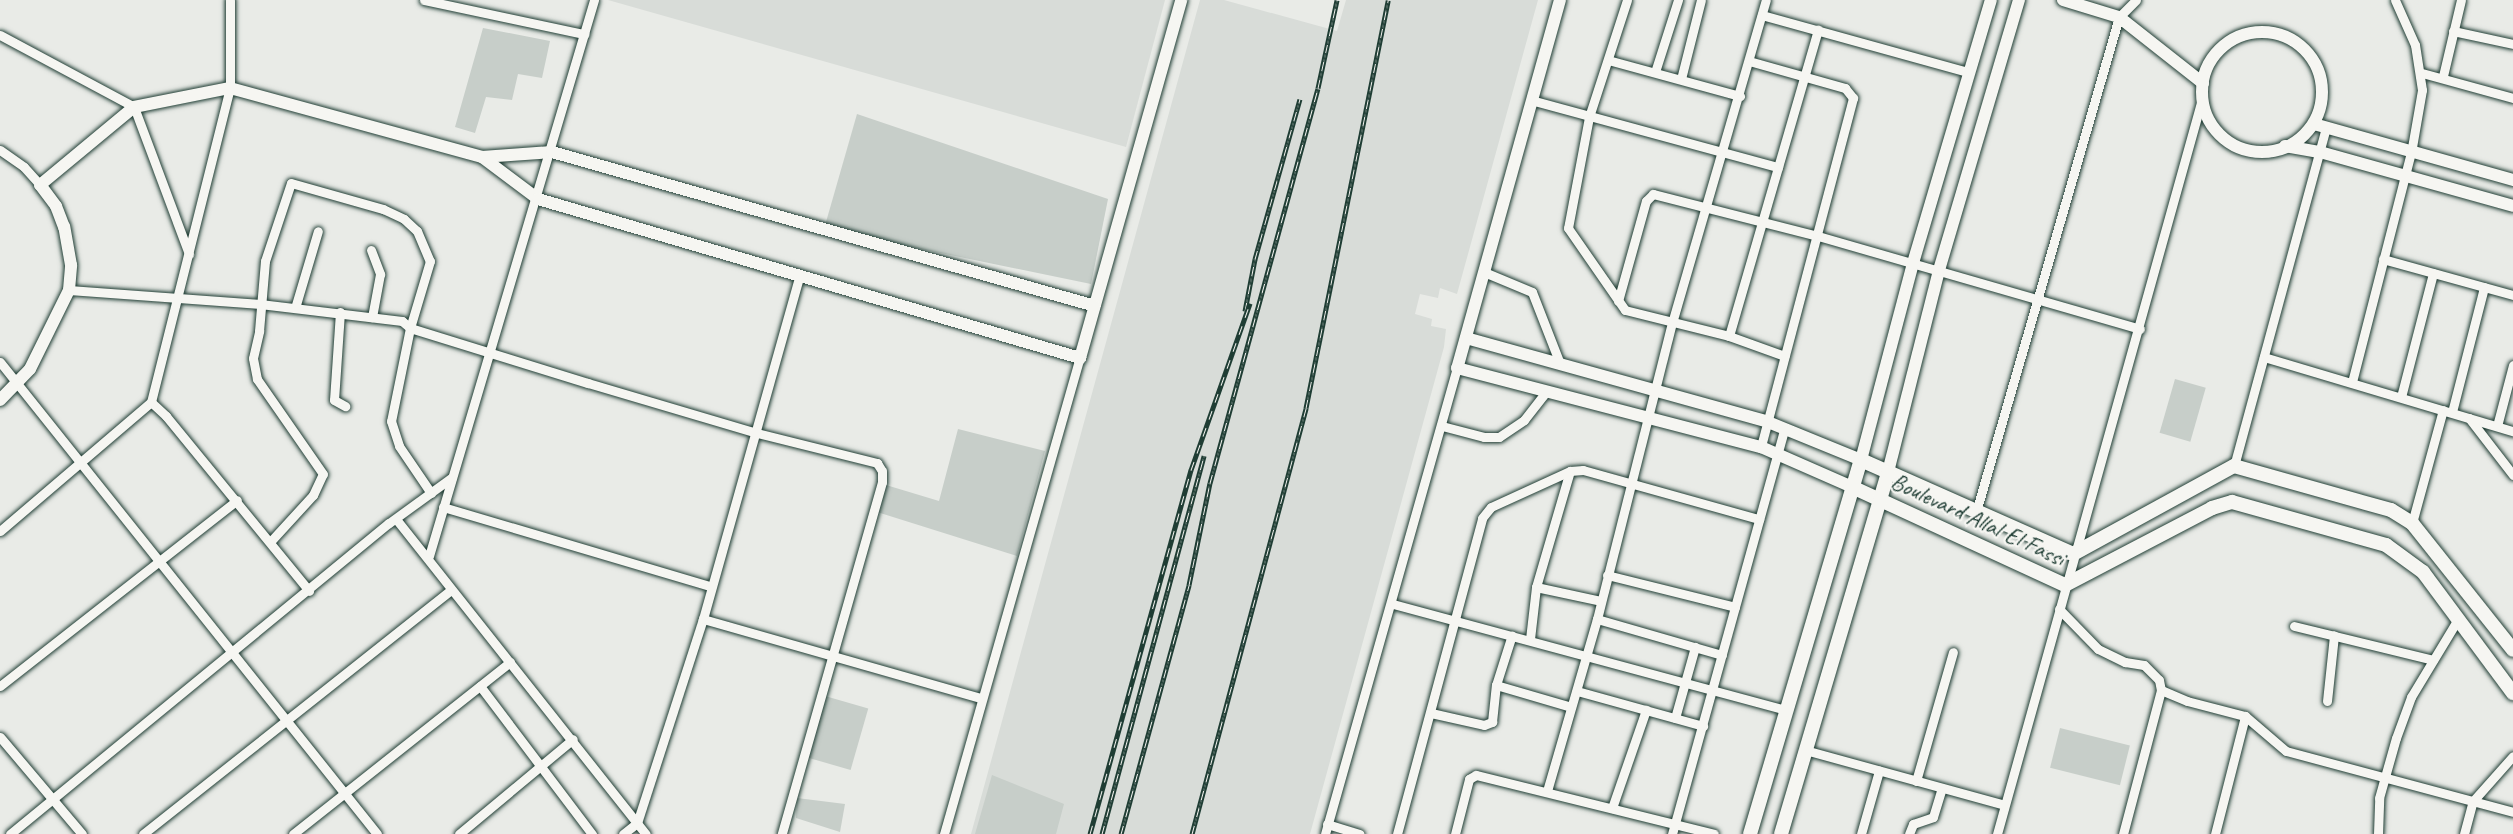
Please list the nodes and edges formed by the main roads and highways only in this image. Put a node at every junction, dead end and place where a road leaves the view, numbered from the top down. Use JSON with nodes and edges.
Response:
{"nodes":[{"id":1,"x":1888,"y":472,"type":"junction"},
{"id":2,"x":1852,"y":487,"type":"junction"},
{"id":3,"x":1880,"y":500,"type":"junction"},
{"id":4,"x":2513,"y":650,"type":"edge"},
{"id":5,"x":2513,"y":693,"type":"edge"},
{"id":6,"x":1750,"y":834,"type":"edge"},
{"id":7,"x":1781,"y":834,"type":"edge"}],
"edges":[{"from":1,"to":2,"type":"main road","name":"Boulevard Allal El Fassi"},
{"from":1,"to":3,"type":"main road"},
{"from":1,"to":4,"type":"main road","name":"Boulevard Allal El Fassi"},
{"from":2,"to":3,"type":"main road","name":"Boulevard Allal El Fassi"},
{"from":2,"to":6,"type":"main road"},
{"from":3,"to":5,"type":"main road","name":"Boulevard Allal El Fassi"},
{"from":3,"to":7,"type":"main road"}]}
